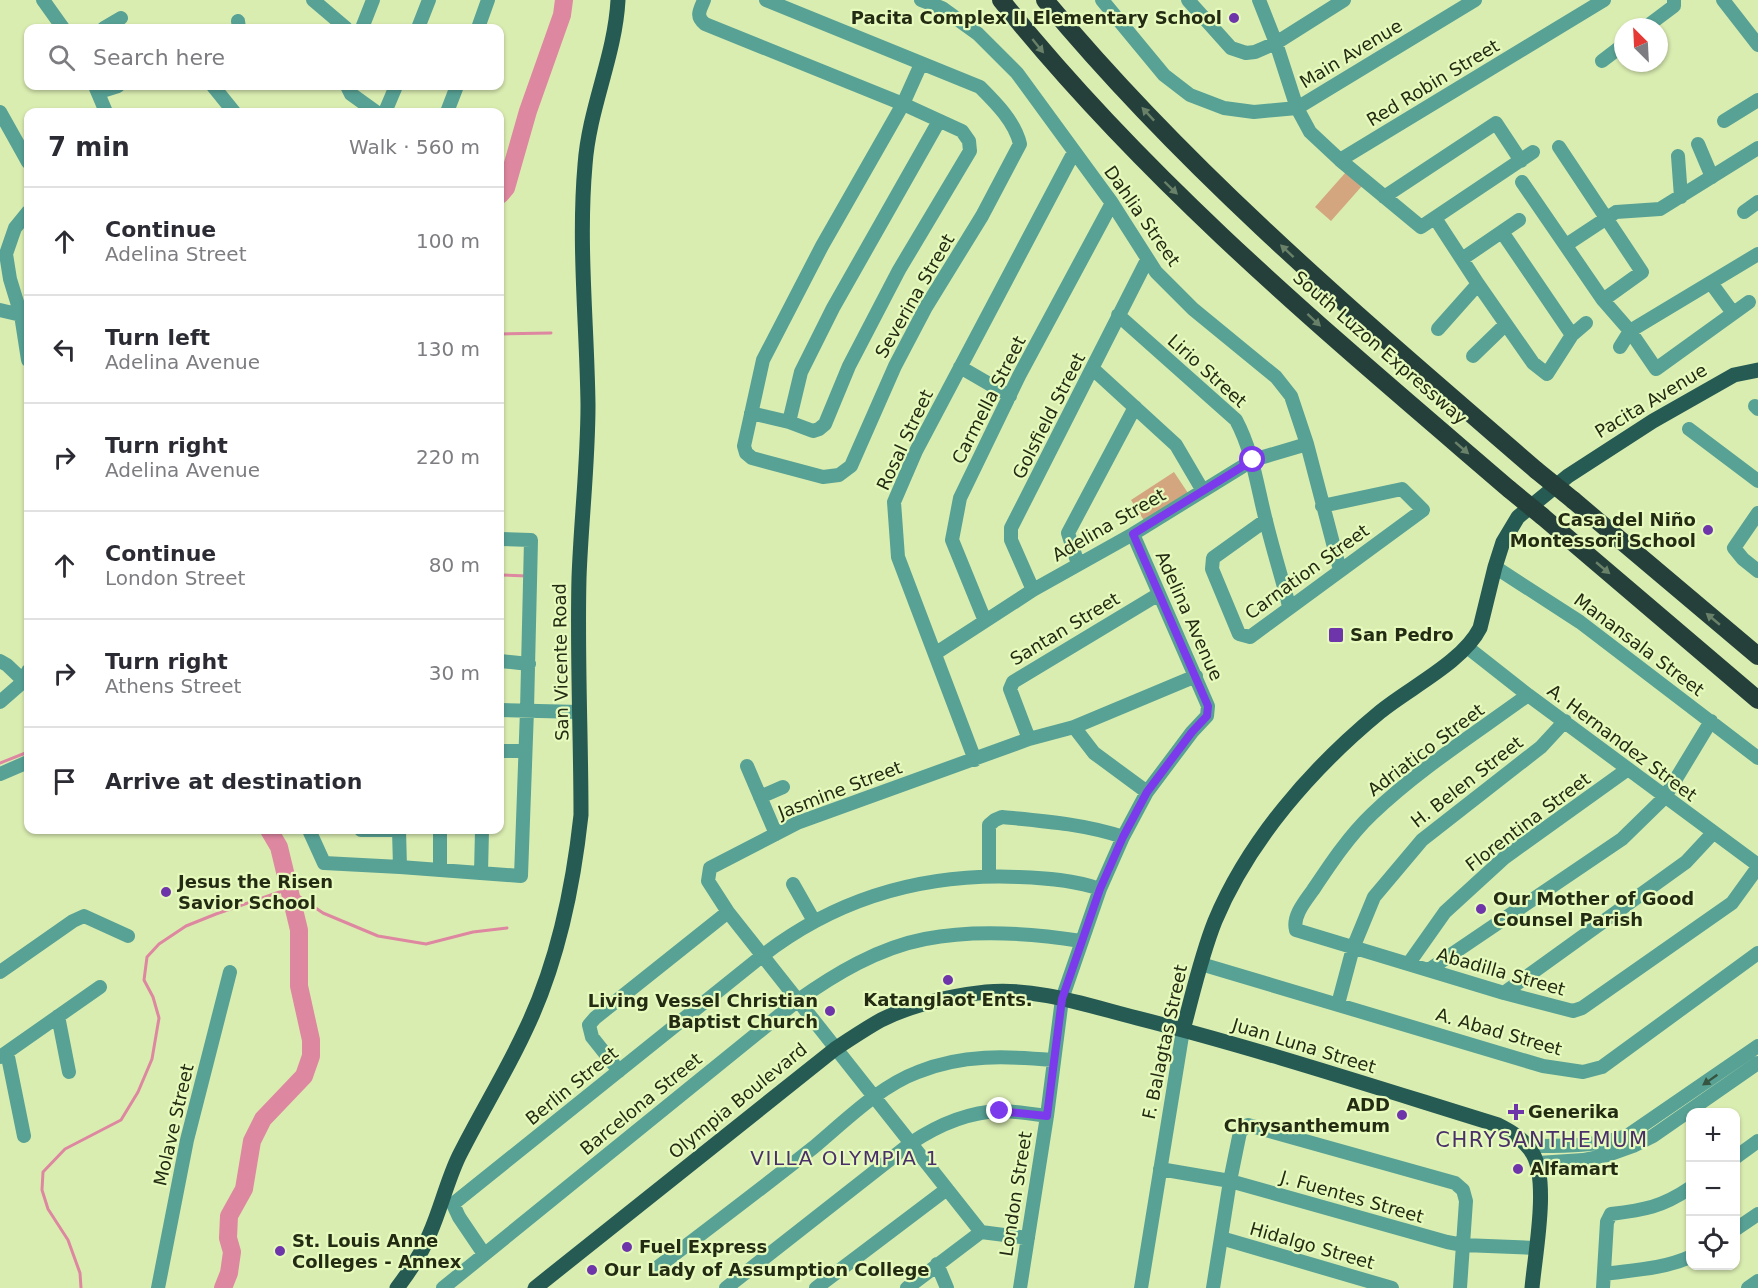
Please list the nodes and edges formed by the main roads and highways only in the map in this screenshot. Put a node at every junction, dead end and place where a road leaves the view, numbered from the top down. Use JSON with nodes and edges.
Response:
{"nodes":[{"id":1,"x":618,"y":0,"type":"edge"},
{"id":2,"x":1001,"y":0,"type":"edge"},
{"id":3,"x":1045,"y":0,"type":"edge"},
{"id":4,"x":1758,"y":370,"type":"edge"},
{"id":5,"x":1568,"y":476,"type":"joint"},
{"id":6,"x":1758,"y":656,"type":"edge"},
{"id":7,"x":1758,"y":700,"type":"edge"},
{"id":8,"x":1062,"y":999,"type":"joint"},
{"id":9,"x":1184,"y":1030,"type":"junction"},
{"id":10,"x":397,"y":1288,"type":"edge"},
{"id":11,"x":535,"y":1288,"type":"edge"},
{"id":12,"x":1532,"y":1288,"type":"edge"}],
"edges":[{"from":1,"to":10,"type":"main road","name":"San Vicente Road"},
{"from":2,"to":7,"type":"highway","name":"South Luzon Expressway","one_way":true,"bridge":true},
{"from":6,"to":3,"type":"highway","name":"South Luzon Expressway","one_way":true,"bridge":true},
{"from":4,"to":5,"type":"main road","name":"Pacita Avenue"},
{"from":5,"to":9,"type":"main road","name":"F. Balagtas Street"},
{"from":8,"to":9,"type":"main road","name":"Juan Luna Street"},
{"from":8,"to":11,"type":"main road","name":"Olympia Boulevard"},
{"from":9,"to":12,"type":"main road","name":"Juan Luna Street"}]}
